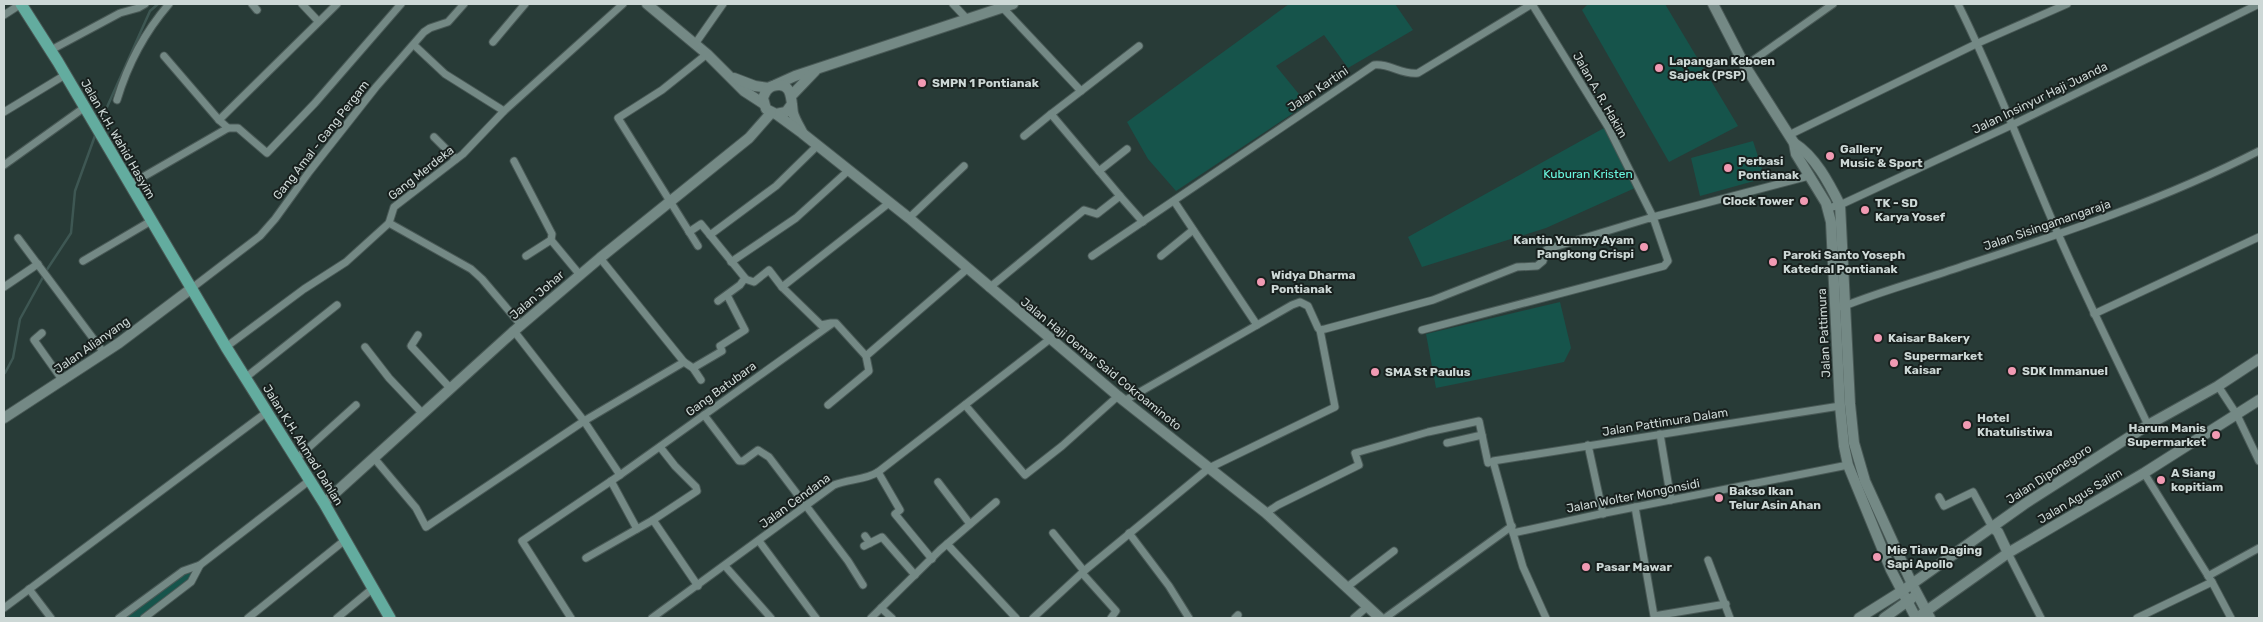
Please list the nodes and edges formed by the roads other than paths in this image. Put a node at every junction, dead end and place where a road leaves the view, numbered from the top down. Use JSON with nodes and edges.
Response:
{"nodes":[{"id":1,"x":21,"y":4,"type":"edge"},
{"id":2,"x":145,"y":4,"type":"edge"},
{"id":3,"x":169,"y":4,"type":"edge"},
{"id":4,"x":252,"y":4,"type":"edge"},
{"id":5,"x":302,"y":4,"type":"edge"},
{"id":6,"x":337,"y":4,"type":"edge"},
{"id":7,"x":401,"y":4,"type":"edge"},
{"id":8,"x":464,"y":4,"type":"edge"},
{"id":9,"x":525,"y":4,"type":"edge"},
{"id":10,"x":623,"y":4,"type":"edge"},
{"id":11,"x":647,"y":4,"type":"edge"},
{"id":12,"x":723,"y":4,"type":"edge"},
{"id":13,"x":954,"y":4,"type":"edge"},
{"id":14,"x":1013,"y":4,"type":"edge"},
{"id":15,"x":1532,"y":4,"type":"edge"},
{"id":16,"x":1713,"y":4,"type":"edge"},
{"id":17,"x":1833,"y":4,"type":"edge"},
{"id":18,"x":1958,"y":4,"type":"edge"},
{"id":19,"x":2067,"y":4,"type":"edge"},
{"id":20,"x":2259,"y":4,"type":"edge"},
{"id":21,"x":1002,"y":8,"type":"junction"},
{"id":22,"x":257,"y":10,"type":"dead end"},
{"id":23,"x":4,"y":15,"type":"edge"},
{"id":24,"x":967,"y":19,"type":"junction"},
{"id":25,"x":318,"y":22,"type":"junction"},
{"id":26,"x":494,"y":42,"type":"dead end"},
{"id":27,"x":1978,"y":43,"type":"junction"},
{"id":28,"x":695,"y":44,"type":"junction"},
{"id":29,"x":414,"y":45,"type":"junction"},
{"id":30,"x":1139,"y":46,"type":"dead end"},
{"id":31,"x":50,"y":50,"type":"junction"},
{"id":32,"x":707,"y":54,"type":"junction"},
{"id":33,"x":164,"y":56,"type":"dead end"},
{"id":34,"x":1745,"y":66,"type":"junction"},
{"id":35,"x":818,"y":68,"type":"junction"},
{"id":36,"x":65,"y":75,"type":"junction"},
{"id":37,"x":731,"y":77,"type":"junction"},
{"id":38,"x":772,"y":86,"type":"junction"},
{"id":39,"x":1080,"y":91,"type":"junction"},
{"id":40,"x":117,"y":100,"type":"dead end"},
{"id":41,"x":792,"y":100,"type":"junction"},
{"id":42,"x":764,"y":104,"type":"junction"},
{"id":43,"x":86,"y":109,"type":"junction"},
{"id":44,"x":504,"y":111,"type":"junction"},
{"id":45,"x":4,"y":112,"type":"edge"},
{"id":46,"x":773,"y":113,"type":"junction"},
{"id":47,"x":1051,"y":114,"type":"junction"},
{"id":48,"x":219,"y":120,"type":"junction"},
{"id":49,"x":2014,"y":124,"type":"junction"},
{"id":50,"x":228,"y":128,"type":"junction"},
{"id":51,"x":802,"y":132,"type":"junction"},
{"id":52,"x":1024,"y":136,"type":"dead end"},
{"id":53,"x":434,"y":137,"type":"dead end"},
{"id":54,"x":1792,"y":139,"type":"junction"},
{"id":55,"x":818,"y":145,"type":"junction"},
{"id":56,"x":1127,"y":149,"type":"dead end"},
{"id":57,"x":2259,"y":151,"type":"edge"},
{"id":58,"x":456,"y":159,"type":"junction"},
{"id":59,"x":514,"y":161,"type":"dead end"},
{"id":60,"x":4,"y":165,"type":"edge"},
{"id":61,"x":964,"y":166,"type":"dead end"},
{"id":62,"x":849,"y":170,"type":"junction"},
{"id":63,"x":1099,"y":171,"type":"junction"},
{"id":64,"x":1809,"y":176,"type":"junction"},
{"id":65,"x":129,"y":185,"type":"junction"},
{"id":66,"x":1120,"y":196,"type":"junction"},
{"id":67,"x":670,"y":201,"type":"junction"},
{"id":68,"x":1174,"y":201,"type":"junction"},
{"id":69,"x":889,"y":203,"type":"junction"},
{"id":70,"x":1840,"y":205,"type":"junction"},
{"id":71,"x":1828,"y":208,"type":"junction"},
{"id":72,"x":1653,"y":217,"type":"junction"},
{"id":73,"x":910,"y":218,"type":"junction"},
{"id":74,"x":151,"y":221,"type":"junction"},
{"id":75,"x":1143,"y":222,"type":"junction"},
{"id":76,"x":389,"y":223,"type":"junction"},
{"id":77,"x":1193,"y":230,"type":"junction"},
{"id":78,"x":689,"y":232,"type":"junction"},
{"id":79,"x":2058,"y":234,"type":"junction"},
{"id":80,"x":710,"y":235,"type":"junction"},
{"id":81,"x":2259,"y":237,"type":"edge"},
{"id":82,"x":18,"y":238,"type":"dead end"},
{"id":83,"x":551,"y":240,"type":"junction"},
{"id":84,"x":698,"y":246,"type":"dead end"},
{"id":85,"x":526,"y":256,"type":"dead end"},
{"id":86,"x":1092,"y":256,"type":"dead end"},
{"id":87,"x":1161,"y":256,"type":"dead end"},
{"id":88,"x":600,"y":258,"type":"junction"},
{"id":89,"x":82,"y":261,"type":"dead end"},
{"id":90,"x":732,"y":262,"type":"junction"},
{"id":91,"x":38,"y":264,"type":"junction"},
{"id":92,"x":967,"y":269,"type":"junction"},
{"id":93,"x":580,"y":275,"type":"junction"},
{"id":94,"x":745,"y":279,"type":"junction"},
{"id":95,"x":4,"y":287,"type":"edge"},
{"id":96,"x":782,"y":287,"type":"junction"},
{"id":97,"x":192,"y":288,"type":"junction"},
{"id":98,"x":989,"y":288,"type":"junction"},
{"id":99,"x":727,"y":295,"type":"junction"},
{"id":100,"x":718,"y":301,"type":"dead end"},
{"id":101,"x":337,"y":305,"type":"dead end"},
{"id":102,"x":1841,"y":308,"type":"junction"},
{"id":103,"x":2094,"y":314,"type":"junction"},
{"id":104,"x":832,"y":323,"type":"junction"},
{"id":105,"x":1257,"y":325,"type":"junction"},
{"id":106,"x":518,"y":328,"type":"junction"},
{"id":107,"x":1320,"y":330,"type":"junction"},
{"id":108,"x":1422,"y":330,"type":"dead end"},
{"id":109,"x":42,"y":333,"type":"dead end"},
{"id":110,"x":418,"y":335,"type":"dead end"},
{"id":111,"x":1050,"y":340,"type":"junction"},
{"id":112,"x":226,"y":347,"type":"junction"},
{"id":113,"x":365,"y":347,"type":"dead end"},
{"id":114,"x":104,"y":353,"type":"junction"},
{"id":115,"x":866,"y":356,"type":"junction"},
{"id":116,"x":2259,"y":359,"type":"edge"},
{"id":117,"x":684,"y":362,"type":"junction"},
{"id":118,"x":693,"y":368,"type":"junction"},
{"id":119,"x":245,"y":378,"type":"junction"},
{"id":120,"x":702,"y":380,"type":"dead end"},
{"id":121,"x":63,"y":381,"type":"junction"},
{"id":122,"x":2219,"y":388,"type":"junction"},
{"id":123,"x":451,"y":389,"type":"junction"},
{"id":124,"x":1121,"y":398,"type":"junction"},
{"id":125,"x":2259,"y":400,"type":"edge"},
{"id":126,"x":356,"y":405,"type":"dead end"},
{"id":127,"x":828,"y":405,"type":"dead end"},
{"id":128,"x":965,"y":405,"type":"junction"},
{"id":129,"x":1840,"y":406,"type":"junction"},
{"id":130,"x":267,"y":412,"type":"junction"},
{"id":131,"x":423,"y":414,"type":"junction"},
{"id":132,"x":2236,"y":414,"type":"junction"},
{"id":133,"x":704,"y":415,"type":"junction"},
{"id":134,"x":4,"y":418,"type":"edge"},
{"id":135,"x":584,"y":421,"type":"junction"},
{"id":136,"x":2148,"y":425,"type":"junction"},
{"id":137,"x":1660,"y":434,"type":"junction"},
{"id":138,"x":1482,"y":435,"type":"junction"},
{"id":139,"x":1447,"y":443,"type":"dead end"},
{"id":140,"x":1588,"y":445,"type":"junction"},
{"id":141,"x":660,"y":447,"type":"junction"},
{"id":142,"x":374,"y":458,"type":"junction"},
{"id":143,"x":296,"y":459,"type":"junction"},
{"id":144,"x":2259,"y":461,"type":"edge"},
{"id":145,"x":1491,"y":462,"type":"junction"},
{"id":146,"x":1848,"y":465,"type":"junction"},
{"id":147,"x":1209,"y":468,"type":"junction"},
{"id":148,"x":878,"y":472,"type":"junction"},
{"id":149,"x":2144,"y":473,"type":"junction"},
{"id":150,"x":620,"y":475,"type":"junction"},
{"id":151,"x":310,"y":480,"type":"junction"},
{"id":152,"x":611,"y":481,"type":"junction"},
{"id":153,"x":938,"y":482,"type":"dead end"},
{"id":154,"x":1939,"y":496,"type":"dead end"},
{"id":155,"x":1671,"y":500,"type":"junction"},
{"id":156,"x":996,"y":502,"type":"dead end"},
{"id":157,"x":324,"y":504,"type":"junction"},
{"id":158,"x":805,"y":507,"type":"junction"},
{"id":159,"x":1635,"y":507,"type":"junction"},
{"id":160,"x":1266,"y":513,"type":"junction"},
{"id":161,"x":1603,"y":514,"type":"junction"},
{"id":162,"x":654,"y":520,"type":"junction"},
{"id":163,"x":970,"y":524,"type":"junction"},
{"id":164,"x":637,"y":529,"type":"junction"},
{"id":165,"x":1512,"y":530,"type":"junction"},
{"id":166,"x":1995,"y":530,"type":"junction"},
{"id":167,"x":1053,"y":533,"type":"dead end"},
{"id":168,"x":1129,"y":533,"type":"junction"},
{"id":169,"x":865,"y":536,"type":"dead end"},
{"id":170,"x":345,"y":540,"type":"junction"},
{"id":171,"x":759,"y":541,"type":"junction"},
{"id":172,"x":947,"y":544,"type":"junction"},
{"id":173,"x":2259,"y":548,"type":"edge"},
{"id":174,"x":1394,"y":551,"type":"dead end"},
{"id":175,"x":2008,"y":552,"type":"junction"},
{"id":176,"x":586,"y":558,"type":"dead end"},
{"id":177,"x":932,"y":559,"type":"junction"},
{"id":178,"x":1708,"y":560,"type":"dead end"},
{"id":179,"x":200,"y":565,"type":"junction"},
{"id":180,"x":725,"y":566,"type":"junction"},
{"id":181,"x":1083,"y":572,"type":"junction"},
{"id":182,"x":915,"y":575,"type":"junction"},
{"id":183,"x":2210,"y":579,"type":"junction"},
{"id":184,"x":1912,"y":584,"type":"junction"},
{"id":185,"x":863,"y":585,"type":"dead end"},
{"id":186,"x":698,"y":586,"type":"junction"},
{"id":187,"x":1346,"y":587,"type":"junction"},
{"id":188,"x":29,"y":589,"type":"junction"},
{"id":189,"x":372,"y":589,"type":"junction"},
{"id":190,"x":1902,"y":592,"type":"junction"},
{"id":191,"x":1917,"y":595,"type":"junction"},
{"id":192,"x":1907,"y":602,"type":"junction"},
{"id":193,"x":1726,"y":604,"type":"junction"},
{"id":194,"x":1368,"y":606,"type":"junction"},
{"id":195,"x":4,"y":608,"type":"edge"},
{"id":196,"x":881,"y":608,"type":"junction"},
{"id":197,"x":1928,"y":615,"type":"edge"},
{"id":198,"x":767,"y":617,"type":"edge"},
{"id":199,"x":52,"y":618,"type":"edge"},
{"id":200,"x":119,"y":618,"type":"edge"},
{"id":201,"x":144,"y":618,"type":"edge"},
{"id":202,"x":248,"y":618,"type":"edge"},
{"id":203,"x":338,"y":618,"type":"edge"},
{"id":204,"x":390,"y":618,"type":"edge"},
{"id":205,"x":571,"y":618,"type":"edge"},
{"id":206,"x":652,"y":618,"type":"edge"},
{"id":207,"x":816,"y":618,"type":"edge"},
{"id":208,"x":871,"y":618,"type":"edge"},
{"id":209,"x":892,"y":618,"type":"edge"},
{"id":210,"x":1016,"y":618,"type":"edge"},
{"id":211,"x":1033,"y":618,"type":"edge"},
{"id":212,"x":1111,"y":618,"type":"edge"},
{"id":213,"x":1189,"y":618,"type":"edge"},
{"id":214,"x":1354,"y":618,"type":"edge"},
{"id":215,"x":1380,"y":618,"type":"edge"},
{"id":216,"x":1385,"y":618,"type":"edge"},
{"id":217,"x":1546,"y":618,"type":"edge"},
{"id":218,"x":1730,"y":618,"type":"edge"},
{"id":219,"x":1859,"y":618,"type":"edge"},
{"id":220,"x":1884,"y":618,"type":"edge"},
{"id":221,"x":1916,"y":618,"type":"edge"},
{"id":222,"x":2041,"y":618,"type":"edge"},
{"id":223,"x":2137,"y":618,"type":"edge"},
{"id":224,"x":2231,"y":618,"type":"edge"}],
"edges":[{"from":1,"to":23,"type":"street"},
{"from":1,"to":31,"type":"main road","name":"Jalan K.H. Wahid Hasyim"},
{"from":2,"to":31,"type":"street"},
{"from":3,"to":40,"type":"street"},
{"from":4,"to":22,"type":"street"},
{"from":5,"to":25,"type":"street"},
{"from":6,"to":25,"type":"street"},
{"from":7,"to":50,"type":"street"},
{"from":8,"to":29,"type":"street","name":"Gang Amal - Gang Pergam"},
{"from":9,"to":26,"type":"street"},
{"from":10,"to":44,"type":"street","name":"Gang Merdeka"},
{"from":11,"to":28,"type":"street"},
{"from":12,"to":28,"type":"street"},
{"from":13,"to":24,"type":"street"},
{"from":14,"to":21,"type":"street"},
{"from":15,"to":68,"type":"street","name":"Jalan Kartini"},
{"from":15,"to":72,"type":"street","name":"Jalan A. R. Hakim"},
{"from":16,"to":34,"type":"street","name":"Jalan Pattimura"},
{"from":17,"to":34,"type":"street"},
{"from":18,"to":27,"type":"street"},
{"from":19,"to":27,"type":"street"},
{"from":20,"to":49,"type":"street","name":"Jalan Insinyur Haji Juanda"},
{"from":21,"to":24,"type":"street"},
{"from":21,"to":39,"type":"street"},
{"from":24,"to":35,"type":"street"},
{"from":25,"to":48,"type":"street"},
{"from":27,"to":49,"type":"street"},
{"from":27,"to":54,"type":"street"},
{"from":28,"to":32,"type":"street"},
{"from":29,"to":44,"type":"street"},
{"from":29,"to":97,"type":"street","name":"Gang Amal - Gang Pergam"},
{"from":30,"to":39,"type":"street"},
{"from":31,"to":36,"type":"main road","name":"Jalan K.H. Wahid Hasyim"},
{"from":32,"to":37,"type":"street"},
{"from":32,"to":67,"type":"street"},
{"from":33,"to":48,"type":"street"},
{"from":34,"to":54,"type":"street","name":"Jalan Pattimura"},
{"from":35,"to":38,"type":"street"},
{"from":35,"to":41,"type":"street"},
{"from":36,"to":43,"type":"main road","name":"Jalan K.H. Wahid Hasyim"},
{"from":36,"to":45,"type":"street"},
{"from":37,"to":38,"type":"street"},
{"from":37,"to":42,"type":"street"},
{"from":38,"to":41,"type":"street"},
{"from":38,"to":42,"type":"street"},
{"from":39,"to":47,"type":"street"},
{"from":41,"to":46,"type":"street"},
{"from":41,"to":51,"type":"street"},
{"from":42,"to":46,"type":"street"},
{"from":43,"to":60,"type":"street"},
{"from":43,"to":65,"type":"main road","name":"Jalan K.H. Wahid Hasyim"},
{"from":44,"to":58,"type":"street","name":"Gang Merdeka"},
{"from":46,"to":51,"type":"street","name":"Jalan Haji Oemar Said Cokroaminoto"},
{"from":46,"to":67,"type":"street","name":"Jalan Johar"},
{"from":47,"to":52,"type":"street"},
{"from":47,"to":63,"type":"street"},
{"from":48,"to":50,"type":"street"},
{"from":49,"to":70,"type":"street","name":"Jalan Insinyur Haji Juanda"},
{"from":49,"to":79,"type":"street"},
{"from":50,"to":65,"type":"street"},
{"from":51,"to":55,"type":"street","name":"Jalan Haji Oemar Said Cokroaminoto"},
{"from":53,"to":58,"type":"street"},
{"from":54,"to":64,"type":"street","name":"Jalan Pattimura"},
{"from":54,"to":70,"type":"street"},
{"from":55,"to":62,"type":"street","name":"Jalan Haji Oemar Said Cokroaminoto"},
{"from":55,"to":80,"type":"street"},
{"from":56,"to":63,"type":"street"},
{"from":57,"to":79,"type":"street","name":"Jalan Sisingamangaraja"},
{"from":58,"to":76,"type":"street","name":"Gang Merdeka"},
{"from":59,"to":83,"type":"street"},
{"from":61,"to":73,"type":"street"},
{"from":62,"to":69,"type":"street","name":"Jalan Haji Oemar Said Cokroaminoto"},
{"from":62,"to":90,"type":"street"},
{"from":63,"to":66,"type":"street"},
{"from":64,"to":71,"type":"street","name":"Jalan Pattimura"},
{"from":64,"to":72,"type":"street"},
{"from":65,"to":74,"type":"main road","name":"Jalan K.H. Wahid Hasyim"},
{"from":66,"to":75,"type":"street"},
{"from":66,"to":98,"type":"street"},
{"from":67,"to":78,"type":"street"},
{"from":67,"to":88,"type":"street","name":"Jalan Johar"},
{"from":68,"to":75,"type":"street","name":"Jalan Kartini"},
{"from":68,"to":77,"type":"street"},
{"from":69,"to":73,"type":"street","name":"Jalan Haji Oemar Said Cokroaminoto"},
{"from":69,"to":96,"type":"street"},
{"from":70,"to":71,"type":"street","name":"Jalan Insinyur Haji Juanda"},
{"from":70,"to":102,"type":"street"},
{"from":71,"to":102,"type":"street","name":"Jalan Pattimura"},
{"from":72,"to":107,"type":"street"},
{"from":72,"to":108,"type":"street","name":"Jalan A. R. Hakim"},
{"from":73,"to":92,"type":"street","name":"Jalan Haji Oemar Said Cokroaminoto"},
{"from":74,"to":89,"type":"street"},
{"from":74,"to":97,"type":"main road","name":"Jalan K.H. Wahid Hasyim"},
{"from":75,"to":86,"type":"street","name":"Jalan Kartini"},
{"from":76,"to":106,"type":"street"},
{"from":76,"to":112,"type":"street","name":"Gang Merdeka"},
{"from":77,"to":87,"type":"street"},
{"from":77,"to":105,"type":"street"},
{"from":78,"to":80,"type":"street"},
{"from":78,"to":84,"type":"street"},
{"from":79,"to":102,"type":"street","name":"Jalan Sisingamangaraja"},
{"from":79,"to":103,"type":"street"},
{"from":80,"to":90,"type":"street"},
{"from":81,"to":103,"type":"street"},
{"from":82,"to":91,"type":"street"},
{"from":83,"to":85,"type":"street"},
{"from":83,"to":93,"type":"street"},
{"from":88,"to":93,"type":"street","name":"Jalan Johar"},
{"from":88,"to":117,"type":"street"},
{"from":90,"to":94,"type":"street"},
{"from":91,"to":95,"type":"street"},
{"from":91,"to":114,"type":"street"},
{"from":92,"to":98,"type":"street","name":"Jalan Haji Oemar Said Cokroaminoto"},
{"from":92,"to":115,"type":"street"},
{"from":93,"to":106,"type":"street","name":"Jalan Johar"},
{"from":94,"to":96,"type":"street"},
{"from":94,"to":99,"type":"street"},
{"from":96,"to":104,"type":"street"},
{"from":97,"to":112,"type":"main road","name":"Jalan K.H. Ahmad Dahlan"},
{"from":97,"to":114,"type":"street","name":"Jalan Alianyang"},
{"from":98,"to":111,"type":"street","name":"Jalan Haji Oemar Said Cokroaminoto"},
{"from":99,"to":100,"type":"street"},
{"from":99,"to":118,"type":"street"},
{"from":101,"to":119,"type":"street"},
{"from":102,"to":129,"type":"street","name":"Jalan Pattimura"},
{"from":102,"to":184,"type":"street"},
{"from":103,"to":136,"type":"street"},
{"from":104,"to":115,"type":"street"},
{"from":104,"to":133,"type":"street","name":"Gang Batubara"},
{"from":105,"to":107,"type":"street"},
{"from":105,"to":124,"type":"street"},
{"from":106,"to":123,"type":"street","name":"Jalan Johar"},
{"from":106,"to":135,"type":"street"},
{"from":107,"to":147,"type":"street"},
{"from":109,"to":121,"type":"street"},
{"from":110,"to":123,"type":"street"},
{"from":111,"to":124,"type":"street","name":"Jalan Haji Oemar Said Cokroaminoto"},
{"from":111,"to":128,"type":"street","name":"Jalan Cendana"},
{"from":112,"to":119,"type":"main road","name":"Jalan K.H. Ahmad Dahlan"},
{"from":113,"to":131,"type":"street"},
{"from":114,"to":121,"type":"street","name":"Jalan Alianyang"},
{"from":115,"to":127,"type":"street"},
{"from":116,"to":122,"type":"street","name":"Jalan Diponegoro"},
{"from":117,"to":118,"type":"street"},
{"from":117,"to":135,"type":"street"},
{"from":118,"to":120,"type":"street"},
{"from":119,"to":130,"type":"main road","name":"Jalan K.H. Ahmad Dahlan"},
{"from":121,"to":134,"type":"street","name":"Jalan Alianyang"},
{"from":122,"to":132,"type":"street"},
{"from":122,"to":136,"type":"street","name":"Jalan Diponegoro"},
{"from":123,"to":131,"type":"street","name":"Jalan Johar"},
{"from":124,"to":128,"type":"street"},
{"from":124,"to":147,"type":"street","name":"Jalan Haji Oemar Said Cokroaminoto"},
{"from":125,"to":132,"type":"street","name":"Jalan Agus Salim"},
{"from":126,"to":143,"type":"street"},
{"from":128,"to":148,"type":"street","name":"Jalan Cendana"},
{"from":129,"to":137,"type":"street","name":"Jalan Pattimura Dalam"},
{"from":129,"to":146,"type":"street","name":"Jalan Pattimura"},
{"from":130,"to":143,"type":"main road","name":"Jalan K.H. Ahmad Dahlan"},
{"from":130,"to":188,"type":"street"},
{"from":131,"to":142,"type":"street","name":"Jalan Johar"},
{"from":132,"to":144,"type":"street"},
{"from":132,"to":149,"type":"street","name":"Jalan Agus Salim"},
{"from":133,"to":141,"type":"street","name":"Gang Batubara"},
{"from":133,"to":158,"type":"street"},
{"from":135,"to":142,"type":"street"},
{"from":135,"to":150,"type":"street"},
{"from":136,"to":166,"type":"street","name":"Jalan Diponegoro"},
{"from":137,"to":140,"type":"street","name":"Jalan Pattimura Dalam"},
{"from":137,"to":155,"type":"street"},
{"from":138,"to":139,"type":"street"},
{"from":138,"to":145,"type":"street"},
{"from":138,"to":160,"type":"street"},
{"from":140,"to":145,"type":"street","name":"Jalan Pattimura Dalam"},
{"from":140,"to":161,"type":"street"},
{"from":141,"to":150,"type":"street","name":"Gang Batubara"},
{"from":141,"to":162,"type":"street"},
{"from":142,"to":157,"type":"street","name":"Jalan Johar"},
{"from":143,"to":151,"type":"main road","name":"Jalan K.H. Ahmad Dahlan"},
{"from":145,"to":165,"type":"street"},
{"from":146,"to":155,"type":"street","name":"Jalan Wolter Mongonsidi"},
{"from":146,"to":190,"type":"street","name":"Jalan Pattimura"},
{"from":147,"to":160,"type":"street","name":"Jalan Haji Oemar Said Cokroaminoto"},
{"from":147,"to":168,"type":"street"},
{"from":148,"to":158,"type":"street","name":"Jalan Cendana"},
{"from":148,"to":177,"type":"street"},
{"from":149,"to":175,"type":"street","name":"Jalan Agus Salim"},
{"from":149,"to":183,"type":"street"},
{"from":150,"to":152,"type":"street","name":"Gang Batubara"},
{"from":151,"to":157,"type":"main road","name":"Jalan K.H. Ahmad Dahlan"},
{"from":151,"to":179,"type":"street"},
{"from":152,"to":164,"type":"street"},
{"from":152,"to":205,"type":"street","name":"Gang Batubara"},
{"from":153,"to":163,"type":"street"},
{"from":154,"to":166,"type":"street"},
{"from":155,"to":159,"type":"street","name":"Jalan Wolter Mongonsidi"},
{"from":156,"to":163,"type":"street"},
{"from":157,"to":170,"type":"main road","name":"Jalan K.H. Ahmad Dahlan"},
{"from":158,"to":171,"type":"street","name":"Jalan Cendana"},
{"from":158,"to":185,"type":"street"},
{"from":159,"to":161,"type":"street","name":"Jalan Wolter Mongonsidi"},
{"from":159,"to":193,"type":"street"},
{"from":160,"to":187,"type":"street","name":"Jalan Haji Oemar Said Cokroaminoto"},
{"from":161,"to":165,"type":"street","name":"Jalan Wolter Mongonsidi"},
{"from":162,"to":164,"type":"street"},
{"from":162,"to":186,"type":"street"},
{"from":163,"to":172,"type":"street"},
{"from":164,"to":176,"type":"street"},
{"from":165,"to":216,"type":"street"},
{"from":165,"to":217,"type":"street"},
{"from":166,"to":175,"type":"street"},
{"from":166,"to":184,"type":"street","name":"Jalan Diponegoro"},
{"from":167,"to":181,"type":"street"},
{"from":168,"to":181,"type":"street"},
{"from":168,"to":213,"type":"street"},
{"from":169,"to":182,"type":"street"},
{"from":170,"to":189,"type":"main road","name":"Jalan K.H. Ahmad Dahlan"},
{"from":170,"to":202,"type":"street"},
{"from":171,"to":180,"type":"street","name":"Jalan Cendana"},
{"from":171,"to":207,"type":"street"},
{"from":172,"to":177,"type":"street"},
{"from":172,"to":210,"type":"street"},
{"from":173,"to":183,"type":"street"},
{"from":174,"to":187,"type":"street"},
{"from":175,"to":197,"type":"street","name":"Jalan Agus Salim"},
{"from":175,"to":222,"type":"street"},
{"from":177,"to":182,"type":"street"},
{"from":178,"to":193,"type":"street"},
{"from":179,"to":200,"type":"street"},
{"from":179,"to":201,"type":"street"},
{"from":180,"to":186,"type":"street","name":"Jalan Cendana"},
{"from":180,"to":198,"type":"street"},
{"from":181,"to":211,"type":"street"},
{"from":181,"to":212,"type":"street"},
{"from":182,"to":196,"type":"street"},
{"from":183,"to":223,"type":"street"},
{"from":183,"to":224,"type":"street"},
{"from":184,"to":190,"type":"street","name":"Jalan Diponegoro"},
{"from":184,"to":191,"type":"street"},
{"from":186,"to":206,"type":"street","name":"Jalan Cendana"},
{"from":187,"to":194,"type":"street","name":"Jalan Haji Oemar Said Cokroaminoto"},
{"from":188,"to":195,"type":"street"},
{"from":188,"to":199,"type":"street"},
{"from":189,"to":203,"type":"street"},
{"from":189,"to":204,"type":"main road","name":"Jalan K.H. Ahmad Dahlan"},
{"from":190,"to":192,"type":"street","name":"Jalan Pattimura"},
{"from":190,"to":219,"type":"street","name":"Jalan Diponegoro"},
{"from":191,"to":192,"type":"street"},
{"from":191,"to":197,"type":"street"},
{"from":192,"to":220,"type":"street"},
{"from":192,"to":221,"type":"street","name":"Jalan Pattimura"},
{"from":193,"to":218,"type":"street"},
{"from":194,"to":214,"type":"street"},
{"from":194,"to":215,"type":"street","name":"Jalan Haji Oemar Said Cokroaminoto"},
{"from":196,"to":208,"type":"street"},
{"from":196,"to":209,"type":"street"},
{"from":197,"to":221,"type":"street","name":"Jalan Agus Salim"}]}
